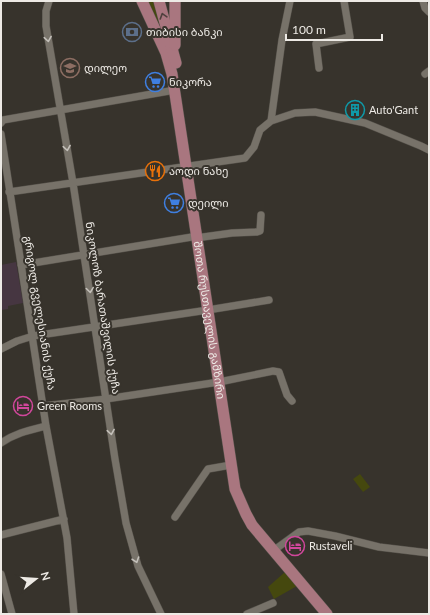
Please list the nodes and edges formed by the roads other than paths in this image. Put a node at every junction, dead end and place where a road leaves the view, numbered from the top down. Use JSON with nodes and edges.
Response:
{"nodes":[{"id":1,"x":49,"y":1,"type":"edge"},
{"id":2,"x":142,"y":1,"type":"edge"},
{"id":3,"x":159,"y":1,"type":"edge"},
{"id":4,"x":175,"y":1,"type":"edge"},
{"id":5,"x":290,"y":1,"type":"edge"},
{"id":6,"x":344,"y":1,"type":"edge"},
{"id":7,"x":423,"y":1,"type":"edge"},
{"id":8,"x":429,"y":12,"type":"edge"},
{"id":9,"x":175,"y":57,"type":"junction"},
{"id":10,"x":319,"y":68,"type":"dead end"},
{"id":11,"x":175,"y":90,"type":"junction"},
{"id":12,"x":61,"y":109,"type":"junction"},
{"id":13,"x":271,"y":121,"type":"junction"},
{"id":14,"x":1,"y":123,"type":"edge"},
{"id":15,"x":1,"y":134,"type":"edge"},
{"id":16,"x":429,"y":150,"type":"edge"},
{"id":17,"x":3,"y":161,"type":"edge"},
{"id":18,"x":190,"y":166,"type":"junction"},
{"id":19,"x":73,"y":183,"type":"junction"},
{"id":20,"x":10,"y":192,"type":"junction"},
{"id":21,"x":261,"y":215,"type":"dead end"},
{"id":22,"x":200,"y":236,"type":"junction"},
{"id":23,"x":84,"y":256,"type":"junction"},
{"id":24,"x":21,"y":265,"type":"junction"},
{"id":25,"x":268,"y":300,"type":"dead end"},
{"id":26,"x":211,"y":310,"type":"junction"},
{"id":27,"x":95,"y":327,"type":"junction"},
{"id":28,"x":33,"y":336,"type":"junction"},
{"id":29,"x":1,"y":349,"type":"edge"},
{"id":30,"x":222,"y":382,"type":"junction"},
{"id":31,"x":106,"y":399,"type":"junction"},
{"id":32,"x":292,"y":401,"type":"dead end"},
{"id":33,"x":43,"y":406,"type":"junction"},
{"id":34,"x":46,"y":426,"type":"junction"},
{"id":35,"x":1,"y":443,"type":"edge"},
{"id":36,"x":231,"y":465,"type":"junction"},
{"id":37,"x":175,"y":517,"type":"dead end"},
{"id":38,"x":64,"y":519,"type":"junction"},
{"id":39,"x":1,"y":536,"type":"edge"},
{"id":40,"x":277,"y":548,"type":"junction"},
{"id":41,"x":429,"y":553,"type":"edge"},
{"id":42,"x":1,"y":574,"type":"edge"},
{"id":43,"x":274,"y":603,"type":"dead end"},
{"id":44,"x":12,"y":614,"type":"edge"},
{"id":45,"x":74,"y":614,"type":"edge"},
{"id":46,"x":161,"y":614,"type":"edge"},
{"id":47,"x":247,"y":614,"type":"edge"},
{"id":48,"x":327,"y":614,"type":"edge"},
{"id":49,"x":334,"y":614,"type":"edge"}],
"edges":[{"from":1,"to":12,"type":"street","name":"ნიკოლოზ ბარათაშვილის ქუჩა","one_way":true},
{"from":2,"to":11,"type":"main road","name":"შოთა რუსთაველის გამზირი"},
{"from":9,"to":3,"type":"main road","name":"შოთა რუსთაველის გამზირი","one_way":true},
{"from":4,"to":9,"type":"main road"},
{"from":5,"to":13,"type":"street"},
{"from":6,"to":10,"type":"street"},
{"from":7,"to":8,"type":"street"},
{"from":9,"to":18,"type":"main road","name":"შოთა რუსთაველის გამზირი"},
{"from":11,"to":12,"type":"street"},
{"from":11,"to":18,"type":"main road","name":"შოთა რუსთაველის გამზირი"},
{"from":12,"to":14,"type":"street"},
{"from":12,"to":19,"type":"street","name":"ნიკოლოზ ბარათაშვილის ქუჩა","one_way":true},
{"from":13,"to":16,"type":"street"},
{"from":13,"to":18,"type":"street"},
{"from":15,"to":17,"type":"street","name":"გრიგოლ გველესიანის ქუჩა"},
{"from":17,"to":20,"type":"street","name":"გრიგოლ გველესიანის ქუჩა"},
{"from":18,"to":19,"type":"street"},
{"from":18,"to":22,"type":"main road","name":"შოთა რუსთაველის გამზირი"},
{"from":19,"to":20,"type":"street"},
{"from":19,"to":23,"type":"street","name":"ნიკოლოზ ბარათაშვილის ქუჩა"},
{"from":20,"to":24,"type":"street","name":"გრიგოლ გველესიანის ქუჩა"},
{"from":21,"to":22,"type":"street"},
{"from":22,"to":23,"type":"street"},
{"from":22,"to":26,"type":"main road","name":"შოთა რუსთაველის გამზირი"},
{"from":23,"to":24,"type":"street"},
{"from":23,"to":27,"type":"street","name":"ნიკოლოზ ბარათაშვილის ქუჩა","one_way":true},
{"from":24,"to":28,"type":"street","name":"გრიგოლ გველესიანის ქუჩა"},
{"from":25,"to":26,"type":"street"},
{"from":26,"to":27,"type":"street"},
{"from":26,"to":30,"type":"main road","name":"შოთა რუსთაველის გამზირი"},
{"from":27,"to":28,"type":"street"},
{"from":27,"to":31,"type":"street","name":"ნიკოლოზ ბარათაშვილის ქუჩა"},
{"from":28,"to":29,"type":"street"},
{"from":28,"to":33,"type":"street","name":"გრიგოლ გველესიანის ქუჩა"},
{"from":30,"to":31,"type":"street"},
{"from":30,"to":32,"type":"street"},
{"from":30,"to":36,"type":"main road","name":"შოთა რუსთაველის გამზირი"},
{"from":30,"to":40,"type":"main road","name":"შოთა რუსთაველის გამზირი"},
{"from":31,"to":33,"type":"street"},
{"from":31,"to":46,"type":"street","name":"ნიკოლოზ ბარათაშვილის ქუჩა","one_way":true},
{"from":33,"to":34,"type":"street","name":"გრიგოლ გველესიანის ქუჩა"},
{"from":34,"to":35,"type":"street"},
{"from":34,"to":38,"type":"street","name":"გრიგოლ გველესიანის ქუჩა"},
{"from":36,"to":37,"type":"street"},
{"from":36,"to":48,"type":"main road","name":"შოთა რუსთაველის გამზირი"},
{"from":38,"to":39,"type":"street"},
{"from":38,"to":45,"type":"street","name":"გრიგოლ გველესიანის ქუჩა"},
{"from":40,"to":41,"type":"street"},
{"from":40,"to":49,"type":"main road","name":"შოთა რუსთაველის გამზირი"},
{"from":42,"to":44,"type":"street"},
{"from":43,"to":47,"type":"street"}]}
